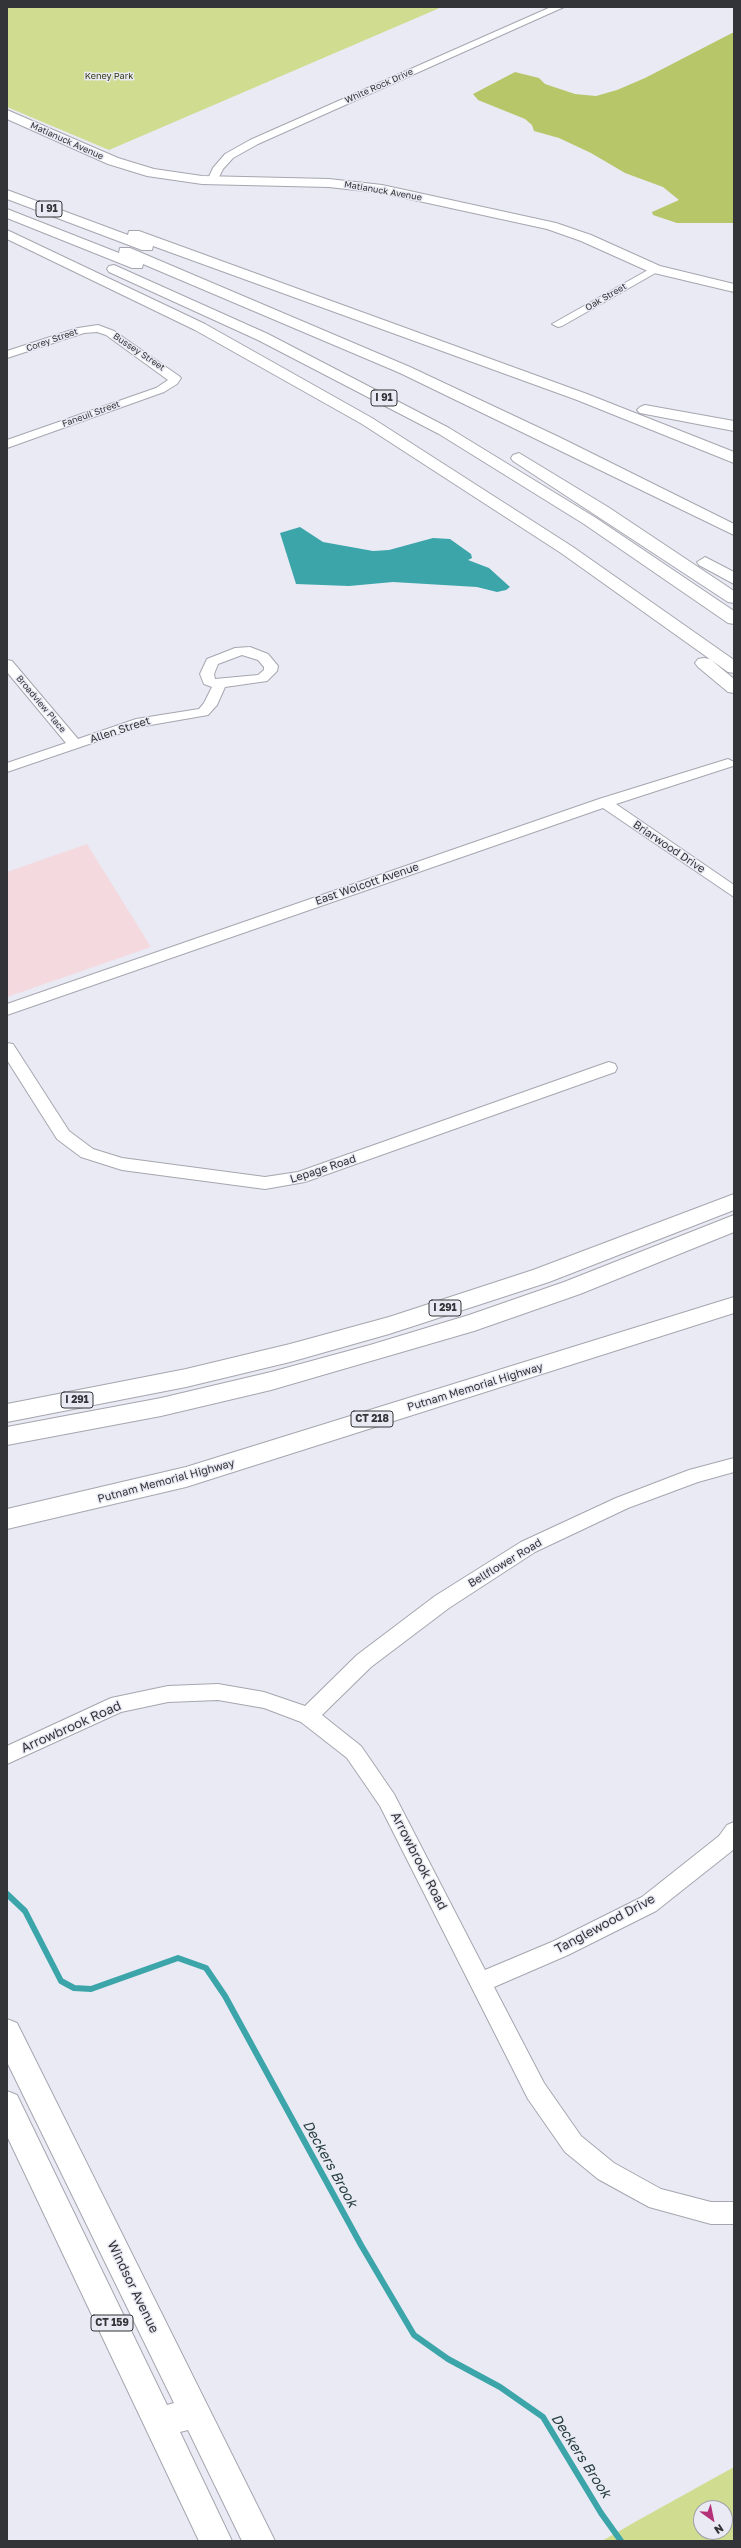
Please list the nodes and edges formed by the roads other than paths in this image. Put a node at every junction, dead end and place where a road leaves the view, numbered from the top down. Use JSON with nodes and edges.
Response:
{"nodes":[{"id":1,"x":559,"y":7,"type":"edge"},
{"id":2,"x":7,"y":114,"type":"edge"},
{"id":3,"x":212,"y":181,"type":"junction"},
{"id":4,"x":7,"y":194,"type":"edge"},
{"id":5,"x":7,"y":206,"type":"edge"},
{"id":6,"x":7,"y":213,"type":"edge"},
{"id":7,"x":7,"y":225,"type":"edge"},
{"id":8,"x":90,"y":225,"type":"junction"},
{"id":9,"x":7,"y":234,"type":"edge"},
{"id":10,"x":655,"y":269,"type":"junction"},
{"id":11,"x":734,"y":288,"type":"edge"},
{"id":12,"x":558,"y":324,"type":"dead end"},
{"id":13,"x":98,"y":328,"type":"joint"},
{"id":14,"x":317,"y":348,"type":"dead end"},
{"id":15,"x":7,"y":355,"type":"edge"},
{"id":16,"x":524,"y":376,"type":"junction"},
{"id":17,"x":173,"y":382,"type":"joint"},
{"id":18,"x":452,"y":392,"type":"junction"},
{"id":19,"x":425,"y":405,"type":"dead end"},
{"id":20,"x":734,"y":426,"type":"edge"},
{"id":21,"x":468,"y":428,"type":"dead end"},
{"id":22,"x":7,"y":444,"type":"edge"},
{"id":23,"x":734,"y":458,"type":"edge"},
{"id":24,"x":637,"y":465,"type":"dead end"},
{"id":25,"x":702,"y":497,"type":"dead end"},
{"id":26,"x":734,"y":514,"type":"edge"},
{"id":27,"x":734,"y":530,"type":"edge"},
{"id":28,"x":548,"y":539,"type":"junction"},
{"id":29,"x":734,"y":543,"type":"edge"},
{"id":30,"x":734,"y":579,"type":"edge"},
{"id":31,"x":734,"y":598,"type":"edge"},
{"id":32,"x":734,"y":619,"type":"edge"},
{"id":33,"x":7,"y":664,"type":"edge"},
{"id":34,"x":734,"y":668,"type":"edge"},
{"id":35,"x":220,"y":684,"type":"dead end"},
{"id":36,"x":734,"y":688,"type":"edge"},
{"id":37,"x":75,"y":744,"type":"junction"},
{"id":38,"x":728,"y":763,"type":"dead end"},
{"id":39,"x":7,"y":768,"type":"edge"},
{"id":40,"x":604,"y":802,"type":"junction"},
{"id":41,"x":734,"y":892,"type":"edge"},
{"id":42,"x":7,"y":1010,"type":"edge"},
{"id":43,"x":7,"y":1048,"type":"edge"},
{"id":44,"x":608,"y":1068,"type":"dead end"},
{"id":45,"x":734,"y":1188,"type":"edge"},
{"id":46,"x":734,"y":1202,"type":"edge"},
{"id":47,"x":734,"y":1223,"type":"edge"},
{"id":48,"x":734,"y":1236,"type":"edge"},
{"id":49,"x":547,"y":1286,"type":"junction"},
{"id":50,"x":734,"y":1306,"type":"edge"},
{"id":51,"x":7,"y":1413,"type":"edge"},
{"id":52,"x":7,"y":1436,"type":"edge"},
{"id":53,"x":734,"y":1464,"type":"edge"},
{"id":54,"x":7,"y":1519,"type":"edge"},
{"id":55,"x":308,"y":1716,"type":"junction"},
{"id":56,"x":7,"y":1755,"type":"edge"},
{"id":57,"x":734,"y":1831,"type":"edge"},
{"id":58,"x":481,"y":1982,"type":"junction"},
{"id":59,"x":7,"y":2032,"type":"edge"},
{"id":60,"x":7,"y":2105,"type":"edge"},
{"id":61,"x":734,"y":2213,"type":"edge"},
{"id":62,"x":195,"y":2412,"type":"junction"},
{"id":63,"x":159,"y":2423,"type":"junction"},
{"id":64,"x":216,"y":2541,"type":"edge"},
{"id":65,"x":259,"y":2541,"type":"edge"}],
"edges":[{"from":1,"to":3,"type":"street","name":"White Rock Drive"},
{"from":2,"to":3,"type":"street","name":"Matianuck Avenue"},
{"from":3,"to":10,"type":"street","name":"Matianuck Avenue"},
{"from":4,"to":8,"type":"main road","number":"I 91"},
{"from":5,"to":18,"type":"main road"},
{"from":6,"to":14,"type":"main road"},
{"from":7,"to":32,"type":"main road","number":"I 91"},
{"from":8,"to":16,"type":"main road"},
{"from":8,"to":24,"type":"main road","number":"I 91"},
{"from":9,"to":28,"type":"main road"},
{"from":10,"to":11,"type":"street","name":"Matianuck Avenue"},
{"from":10,"to":12,"type":"street","name":"Oak Street"},
{"from":13,"to":15,"type":"street","name":"Corey Street"},
{"from":13,"to":17,"type":"street","name":"Bussey Street"},
{"from":16,"to":20,"type":"main road"},
{"from":16,"to":23,"type":"main road"},
{"from":17,"to":22,"type":"street","name":"Faneuil Street"},
{"from":18,"to":27,"type":"main road"},
{"from":18,"to":29,"type":"main road"},
{"from":19,"to":21,"type":"main road"},
{"from":25,"to":26,"type":"main road"},
{"from":28,"to":34,"type":"main road"},
{"from":28,"to":36,"type":"main road"},
{"from":30,"to":31,"type":"main road"},
{"from":33,"to":37,"type":"street","name":"Broadview Place"},
{"from":35,"to":37,"type":"street","name":"Allen Street"},
{"from":37,"to":39,"type":"street","name":"Allen Street"},
{"from":38,"to":40,"type":"street","name":"East Wolcott Avenue"},
{"from":40,"to":41,"type":"street","name":"Briarwood Drive"},
{"from":40,"to":42,"type":"street","name":"East Wolcott Avenue"},
{"from":43,"to":44,"type":"street","name":"Lepage Road"},
{"from":45,"to":49,"type":"main road"},
{"from":46,"to":49,"type":"main road","number":"I 291"},
{"from":47,"to":49,"type":"main road","number":"I 291"},
{"from":48,"to":49,"type":"main road"},
{"from":49,"to":51,"type":"main road","number":"I 291"},
{"from":49,"to":52,"type":"main road","number":"I 291"},
{"from":50,"to":54,"type":"main road","name":"Putnam Memorial Highway","number":"CT 218"},
{"from":53,"to":55,"type":"street","name":"Bellflower Road"},
{"from":55,"to":56,"type":"street","name":"Arrowbrook Road"},
{"from":55,"to":58,"type":"street","name":"Arrowbrook Road"},
{"from":57,"to":58,"type":"street","name":"Tanglewood Drive"},
{"from":58,"to":61,"type":"street","name":"Arrowbrook Road"},
{"from":59,"to":62,"type":"main road","name":"Windsor Avenue","number":"CT 159"},
{"from":60,"to":63,"type":"main road","number":"CT 159"},
{"from":62,"to":63,"type":"main road"},
{"from":62,"to":65,"type":"main road","name":"Windsor Avenue","number":"CT 159"},
{"from":63,"to":64,"type":"main road","number":"CT 159"}]}
